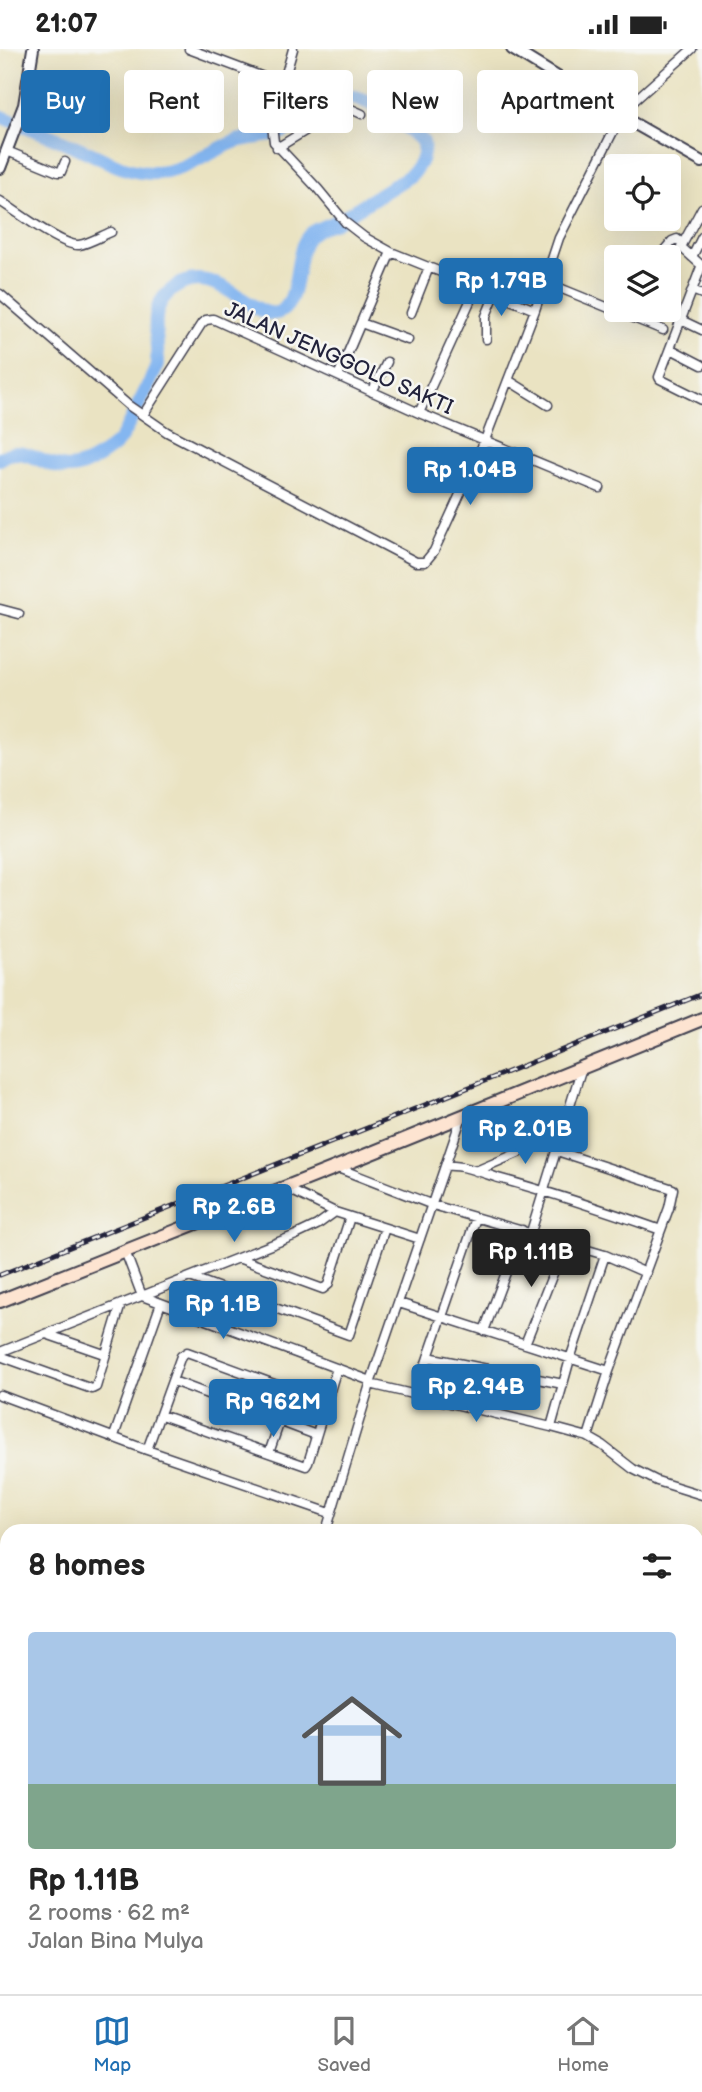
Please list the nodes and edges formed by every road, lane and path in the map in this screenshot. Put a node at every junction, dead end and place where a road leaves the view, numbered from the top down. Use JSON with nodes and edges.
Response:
{"nodes":[{"id":1,"x":33,"y":49,"type":"edge"},
{"id":2,"x":189,"y":49,"type":"edge"},
{"id":3,"x":293,"y":49,"type":"edge"},
{"id":4,"x":512,"y":49,"type":"edge"},
{"id":5,"x":692,"y":49,"type":"edge"},
{"id":6,"x":245,"y":70,"type":"edge"},
{"id":7,"x":286,"y":70,"type":"edge"},
{"id":8,"x":546,"y":70,"type":"edge"},
{"id":9,"x":638,"y":97,"type":"edge"},
{"id":10,"x":362,"y":114,"type":"dead end"},
{"id":11,"x":638,"y":126,"type":"edge"},
{"id":12,"x":274,"y":133,"type":"edge"},
{"id":13,"x":612,"y":133,"type":"edge"},
{"id":14,"x":276,"y":145,"type":"junction"},
{"id":15,"x":7,"y":151,"type":"junction"},
{"id":16,"x":65,"y":162,"type":"dead end"},
{"id":17,"x":702,"y":162,"type":"edge"},
{"id":18,"x":0,"y":168,"type":"edge"},
{"id":19,"x":0,"y":201,"type":"edge"},
{"id":20,"x":702,"y":208,"type":"edge"},
{"id":21,"x":111,"y":232,"type":"dead end"},
{"id":22,"x":702,"y":237,"type":"edge"},
{"id":23,"x":682,"y":243,"type":"junction"},
{"id":24,"x":669,"y":245,"type":"edge"},
{"id":25,"x":391,"y":252,"type":"junction"},
{"id":26,"x":692,"y":257,"type":"junction"},
{"id":27,"x":429,"y":267,"type":"junction"},
{"id":28,"x":545,"y":282,"type":"junction"},
{"id":29,"x":477,"y":286,"type":"junction"},
{"id":30,"x":692,"y":291,"type":"junction"},
{"id":31,"x":0,"y":294,"type":"edge"},
{"id":32,"x":495,"y":294,"type":"junction"},
{"id":33,"x":702,"y":294,"type":"edge"},
{"id":34,"x":536,"y":310,"type":"junction"},
{"id":35,"x":411,"y":313,"type":"dead end"},
{"id":36,"x":681,"y":320,"type":"joint"},
{"id":37,"x":680,"y":322,"type":"edge"},
{"id":38,"x":361,"y":323,"type":"junction"},
{"id":39,"x":702,"y":328,"type":"edge"},
{"id":40,"x":663,"y":330,"type":"dead end"},
{"id":41,"x":486,"y":339,"type":"dead end"},
{"id":42,"x":408,"y":340,"type":"dead end"},
{"id":43,"x":671,"y":349,"type":"junction"},
{"id":44,"x":387,"y":362,"type":"dead end"},
{"id":45,"x":702,"y":365,"type":"edge"},
{"id":46,"x":338,"y":376,"type":"junction"},
{"id":47,"x":508,"y":380,"type":"junction"},
{"id":48,"x":372,"y":392,"type":"junction"},
{"id":49,"x":702,"y":400,"type":"edge"},
{"id":50,"x":548,"y":405,"type":"dead end"},
{"id":51,"x":419,"y":413,"type":"junction"},
{"id":52,"x":142,"y":414,"type":"junction"},
{"id":53,"x":485,"y":440,"type":"junction"},
{"id":54,"x":600,"y":488,"type":"dead end"},
{"id":55,"x":0,"y":609,"type":"edge"},
{"id":56,"x":19,"y":614,"type":"dead end"},
{"id":57,"x":702,"y":1019,"type":"edge"},
{"id":58,"x":582,"y":1067,"type":"junction"},
{"id":59,"x":462,"y":1115,"type":"junction"},
{"id":60,"x":562,"y":1134,"type":"junction"},
{"id":61,"x":556,"y":1151,"type":"junction"},
{"id":62,"x":445,"y":1166,"type":"junction"},
{"id":63,"x":337,"y":1167,"type":"junction"},
{"id":64,"x":476,"y":1171,"type":"junction"},
{"id":65,"x":284,"y":1187,"type":"junction"},
{"id":66,"x":543,"y":1190,"type":"junction"},
{"id":67,"x":433,"y":1205,"type":"junction"},
{"id":68,"x":335,"y":1212,"type":"junction"},
{"id":69,"x":350,"y":1217,"type":"junction"},
{"id":70,"x":476,"y":1218,"type":"junction"},
{"id":71,"x":385,"y":1228,"type":"junction"},
{"id":72,"x":661,"y":1230,"type":"junction"},
{"id":73,"x":526,"y":1231,"type":"junction"},
{"id":74,"x":421,"y":1239,"type":"junction"},
{"id":75,"x":562,"y":1242,"type":"junction"},
{"id":76,"x":125,"y":1251,"type":"junction"},
{"id":77,"x":605,"y":1255,"type":"junction"},
{"id":78,"x":239,"y":1258,"type":"junction"},
{"id":79,"x":646,"y":1273,"type":"junction"},
{"id":80,"x":190,"y":1277,"type":"junction"},
{"id":81,"x":142,"y":1296,"type":"junction"},
{"id":82,"x":0,"y":1301,"type":"edge"},
{"id":83,"x":162,"y":1303,"type":"junction"},
{"id":84,"x":399,"y":1303,"type":"junction"},
{"id":85,"x":121,"y":1304,"type":"junction"},
{"id":86,"x":442,"y":1317,"type":"junction"},
{"id":87,"x":484,"y":1331,"type":"junction"},
{"id":88,"x":46,"y":1334,"type":"junction"},
{"id":89,"x":525,"y":1344,"type":"junction"},
{"id":90,"x":0,"y":1354,"type":"edge"},
{"id":91,"x":104,"y":1354,"type":"junction"},
{"id":92,"x":428,"y":1357,"type":"junction"},
{"id":93,"x":570,"y":1359,"type":"junction"},
{"id":94,"x":337,"y":1369,"type":"junction"},
{"id":95,"x":609,"y":1371,"type":"junction"},
{"id":96,"x":173,"y":1381,"type":"junction"},
{"id":97,"x":370,"y":1383,"type":"junction"},
{"id":98,"x":563,"y":1384,"type":"junction"},
{"id":99,"x":0,"y":1395,"type":"edge"},
{"id":100,"x":415,"y":1395,"type":"junction"},
{"id":101,"x":326,"y":1403,"type":"junction"},
{"id":102,"x":160,"y":1415,"type":"junction"},
{"id":103,"x":280,"y":1421,"type":"junction"},
{"id":104,"x":551,"y":1427,"type":"junction"},
{"id":105,"x":316,"y":1435,"type":"junction"},
{"id":106,"x":114,"y":1436,"type":"junction"},
{"id":107,"x":587,"y":1437,"type":"junction"},
{"id":108,"x":147,"y":1450,"type":"junction"},
{"id":109,"x":269,"y":1453,"type":"junction"},
{"id":110,"x":702,"y":1495,"type":"edge"},
{"id":111,"x":330,"y":1513,"type":"junction"},
{"id":112,"x":328,"y":1524,"type":"edge"}],
"edges":[{"from":1,"to":15,"type":"street"},
{"from":2,"to":6,"type":"street"},
{"from":3,"to":7,"type":"street"},
{"from":4,"to":8,"type":"street"},
{"from":5,"to":9,"type":"street"},
{"from":10,"to":14,"type":"street"},
{"from":11,"to":17,"type":"street"},
{"from":12,"to":14,"type":"street"},
{"from":13,"to":28,"type":"street"},
{"from":14,"to":25,"type":"street"},
{"from":15,"to":16,"type":"street"},
{"from":15,"to":18,"type":"street"},
{"from":19,"to":21,"type":"street"},
{"from":20,"to":23,"type":"street"},
{"from":22,"to":26,"type":"street"},
{"from":23,"to":24,"type":"street"},
{"from":23,"to":26,"type":"street"},
{"from":25,"to":27,"type":"street"},
{"from":25,"to":38,"type":"street"},
{"from":26,"to":30,"type":"street"},
{"from":27,"to":29,"type":"street"},
{"from":27,"to":35,"type":"street"},
{"from":28,"to":34,"type":"street"},
{"from":28,"to":40,"type":"street"},
{"from":29,"to":32,"type":"street"},
{"from":29,"to":51,"type":"street"},
{"from":30,"to":33,"type":"street"},
{"from":30,"to":36,"type":"street"},
{"from":31,"to":52,"type":"street"},
{"from":32,"to":34,"type":"street"},
{"from":32,"to":41,"type":"street"},
{"from":34,"to":47,"type":"street"},
{"from":36,"to":39,"type":"street"},
{"from":37,"to":43,"type":"street"},
{"from":38,"to":42,"type":"street"},
{"from":38,"to":46,"type":"street"},
{"from":43,"to":45,"type":"street"},
{"from":43,"to":49,"type":"street"},
{"from":44,"to":48,"type":"street"},
{"from":46,"to":48,"type":"street","name":"JALAN JENGGOLO SAKTI"},
{"from":46,"to":52,"type":"street","name":"JALAN JENGGOLO SAKTI"},
{"from":47,"to":50,"type":"street"},
{"from":47,"to":53,"type":"street"},
{"from":48,"to":51,"type":"street","name":"JALAN JENGGOLO SAKTI"},
{"from":51,"to":53,"type":"street","name":"JALAN JENGGOLO SAKTI"},
{"from":52,"to":53,"type":"street"},
{"from":53,"to":54,"type":"street","name":"JALAN JENGGOLO SAKTI"},
{"from":55,"to":56,"type":"street"},
{"from":57,"to":58,"type":"main road"},
{"from":58,"to":59,"type":"main road"},
{"from":58,"to":60,"type":"street"},
{"from":59,"to":62,"type":"street"},
{"from":59,"to":63,"type":"main road"},
{"from":60,"to":61,"type":"street"},
{"from":60,"to":64,"type":"street"},
{"from":61,"to":66,"type":"street"},
{"from":61,"to":72,"type":"street"},
{"from":62,"to":64,"type":"street"},
{"from":62,"to":67,"type":"street"},
{"from":63,"to":65,"type":"main road"},
{"from":63,"to":67,"type":"street"},
{"from":64,"to":66,"type":"street"},
{"from":65,"to":68,"type":"street"},
{"from":65,"to":76,"type":"main road"},
{"from":66,"to":72,"type":"street"},
{"from":66,"to":73,"type":"street"},
{"from":67,"to":70,"type":"street"},
{"from":67,"to":74,"type":"street"},
{"from":68,"to":69,"type":"street"},
{"from":68,"to":78,"type":"street"},
{"from":69,"to":71,"type":"street"},
{"from":69,"to":78,"type":"street"},
{"from":70,"to":73,"type":"street"},
{"from":70,"to":86,"type":"street"},
{"from":71,"to":74,"type":"street"},
{"from":71,"to":80,"type":"street"},
{"from":72,"to":79,"type":"street"},
{"from":73,"to":75,"type":"street"},
{"from":73,"to":87,"type":"street"},
{"from":74,"to":84,"type":"street"},
{"from":75,"to":77,"type":"street"},
{"from":75,"to":89,"type":"street"},
{"from":76,"to":81,"type":"street"},
{"from":76,"to":82,"type":"main road"},
{"from":77,"to":79,"type":"street"},
{"from":77,"to":93,"type":"street"},
{"from":78,"to":80,"type":"street"},
{"from":79,"to":95,"type":"street"},
{"from":80,"to":81,"type":"street"},
{"from":81,"to":83,"type":"street"},
{"from":81,"to":85,"type":"street"},
{"from":83,"to":94,"type":"street"},
{"from":83,"to":106,"type":"street"},
{"from":84,"to":86,"type":"street"},
{"from":84,"to":97,"type":"street"},
{"from":85,"to":88,"type":"street"},
{"from":85,"to":91,"type":"street"},
{"from":86,"to":87,"type":"street"},
{"from":86,"to":92,"type":"street"},
{"from":87,"to":89,"type":"street"},
{"from":88,"to":90,"type":"street"},
{"from":88,"to":91,"type":"street"},
{"from":89,"to":93,"type":"street"},
{"from":90,"to":91,"type":"street"},
{"from":92,"to":98,"type":"street"},
{"from":92,"to":100,"type":"street"},
{"from":93,"to":95,"type":"street"},
{"from":93,"to":98,"type":"street"},
{"from":94,"to":97,"type":"street"},
{"from":94,"to":101,"type":"street"},
{"from":95,"to":107,"type":"street"},
{"from":96,"to":101,"type":"street"},
{"from":96,"to":102,"type":"street"},
{"from":96,"to":103,"type":"street"},
{"from":97,"to":100,"type":"street"},
{"from":97,"to":111,"type":"street"},
{"from":98,"to":104,"type":"street"},
{"from":99,"to":106,"type":"street"},
{"from":100,"to":104,"type":"street"},
{"from":101,"to":105,"type":"street"},
{"from":102,"to":108,"type":"street"},
{"from":102,"to":109,"type":"street"},
{"from":103,"to":105,"type":"street"},
{"from":103,"to":109,"type":"street"},
{"from":104,"to":107,"type":"street"},
{"from":105,"to":109,"type":"street"},
{"from":106,"to":108,"type":"street"},
{"from":107,"to":110,"type":"street"},
{"from":108,"to":111,"type":"street"},
{"from":111,"to":112,"type":"street"}]}
